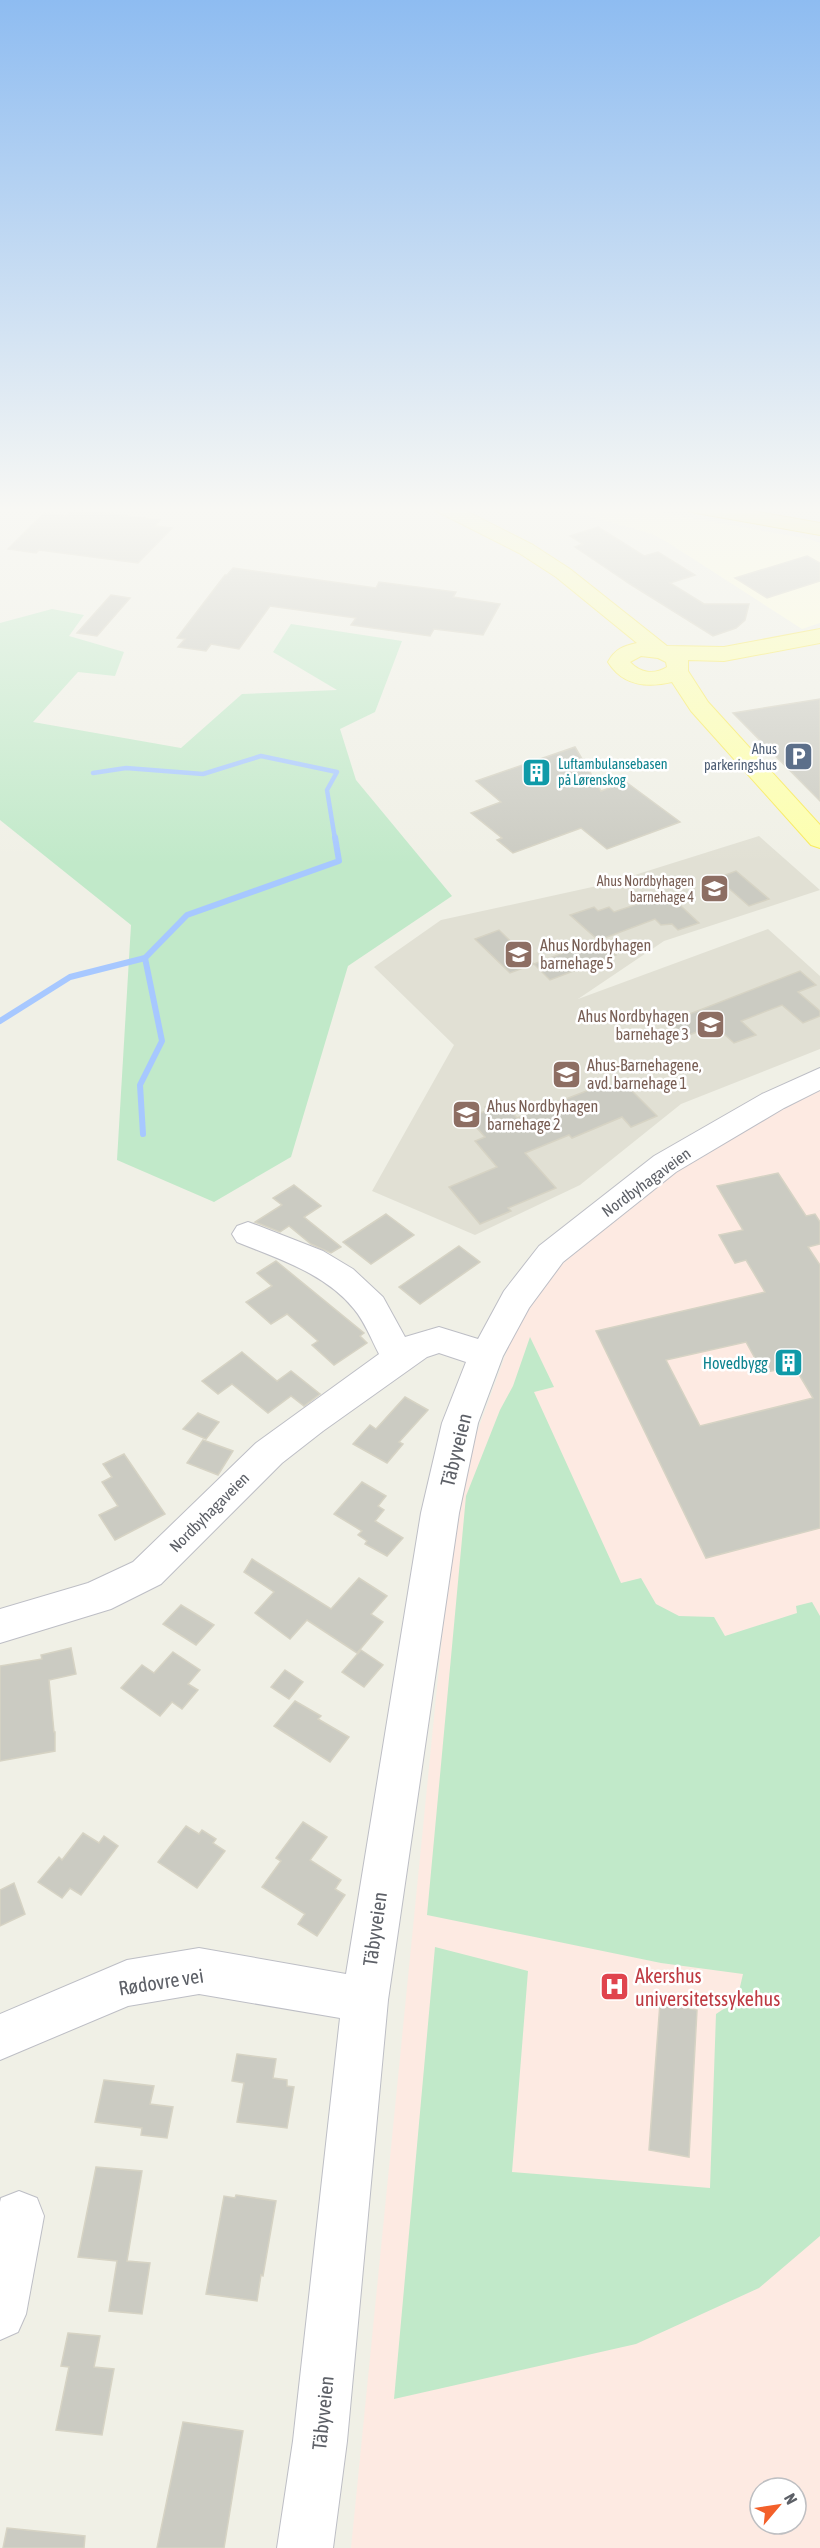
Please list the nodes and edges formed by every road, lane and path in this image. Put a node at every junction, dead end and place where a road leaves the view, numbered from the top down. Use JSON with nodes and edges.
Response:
{"nodes":[{"id":1,"x":621,"y":626,"type":"edge"},
{"id":2,"x":629,"y":626,"type":"edge"},
{"id":3,"x":820,"y":636,"type":"edge"},
{"id":4,"x":820,"y":642,"type":"edge"},
{"id":5,"x":627,"y":653,"type":"junction"},
{"id":6,"x":671,"y":661,"type":"junction"},
{"id":7,"x":648,"y":678,"type":"junction"},
{"id":8,"x":699,"y":706,"type":"junction"},
{"id":9,"x":820,"y":840,"type":"edge"},
{"id":10,"x":820,"y":1078,"type":"edge"},
{"id":11,"x":248,"y":1234,"type":"dead end"},
{"id":12,"x":495,"y":1340,"type":"junction"},
{"id":13,"x":398,"y":1357,"type":"junction"},
{"id":14,"x":0,"y":1626,"type":"edge"},
{"id":15,"x":365,"y":2000,"type":"junction"},
{"id":16,"x":0,"y":2037,"type":"edge"},
{"id":17,"x":19,"y":2216,"type":"dead end"},
{"id":18,"x":0,"y":2314,"type":"edge"},
{"id":19,"x":306,"y":2548,"type":"edge"}],
"edges":[{"from":1,"to":5,"type":"main road"},
{"from":2,"to":6,"type":"main road"},
{"from":3,"to":6,"type":"main road"},
{"from":4,"to":6,"type":"main road"},
{"from":5,"to":6,"type":"main road"},
{"from":5,"to":7,"type":"main road"},
{"from":6,"to":7,"type":"main road"},
{"from":6,"to":8,"type":"main road"},
{"from":7,"to":8,"type":"main road"},
{"from":8,"to":9,"type":"main road"},
{"from":10,"to":12,"type":"street","name":"Nordbyhagaveien"},
{"from":11,"to":13,"type":"street"},
{"from":12,"to":13,"type":"street","name":"Nordbyhagaveien"},
{"from":12,"to":15,"type":"street","name":"Täbyveien"},
{"from":13,"to":14,"type":"street","name":"Nordbyhagaveien"},
{"from":15,"to":16,"type":"street","name":"Rødovre vei"},
{"from":15,"to":19,"type":"street","name":"Täbyveien"},
{"from":17,"to":18,"type":"street"}]}
